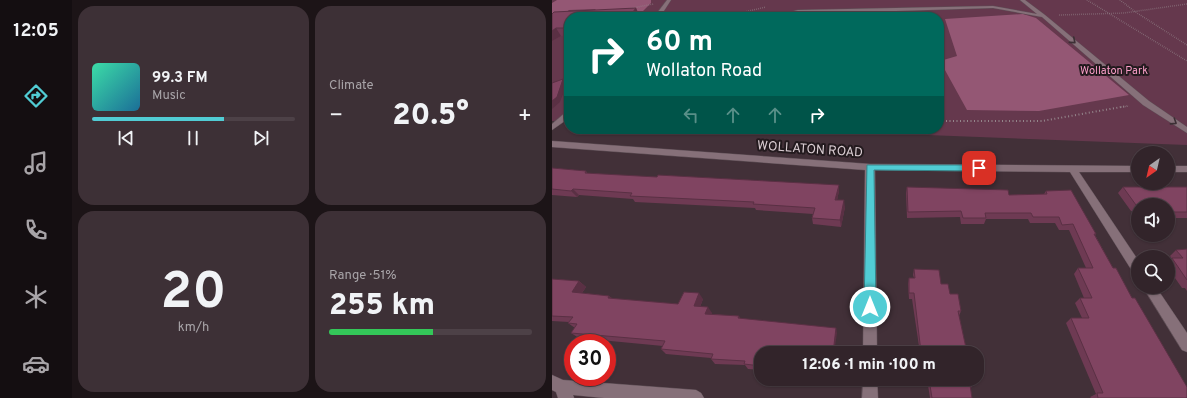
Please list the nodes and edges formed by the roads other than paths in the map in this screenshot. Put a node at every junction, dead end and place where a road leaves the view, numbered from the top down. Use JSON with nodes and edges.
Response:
{"nodes":[{"id":1,"x":669,"y":0,"type":"edge"},
{"id":2,"x":947,"y":2,"type":"dead end"},
{"id":3,"x":974,"y":2,"type":"dead end"},
{"id":4,"x":1020,"y":3,"type":"edge"},
{"id":5,"x":993,"y":7,"type":"junction"},
{"id":6,"x":929,"y":8,"type":"junction"},
{"id":7,"x":661,"y":12,"type":"edge"},
{"id":8,"x":798,"y":12,"type":"edge"},
{"id":9,"x":1043,"y":16,"type":"junction"},
{"id":10,"x":564,"y":118,"type":"edge"},
{"id":11,"x":552,"y":128,"type":"edge"},
{"id":12,"x":1187,"y":131,"type":"edge"},
{"id":13,"x":552,"y":144,"type":"edge"},
{"id":14,"x":870,"y":167,"type":"junction"},
{"id":15,"x":1073,"y":169,"type":"junction"},
{"id":16,"x":1131,"y":169,"type":"edge"},
{"id":17,"x":1175,"y":169,"type":"edge"},
{"id":18,"x":1187,"y":170,"type":"edge"},
{"id":19,"x":1131,"y":259,"type":"edge"},
{"id":20,"x":1154,"y":294,"type":"edge"},
{"id":21,"x":1187,"y":345,"type":"edge"},
{"id":22,"x":870,"y":346,"type":"edge"},
{"id":23,"x":870,"y":386,"type":"edge"},
{"id":24,"x":560,"y":389,"type":"edge"},
{"id":25,"x":696,"y":398,"type":"edge"},
{"id":26,"x":870,"y":398,"type":"edge"}],
"edges":[{"from":1,"to":7,"type":"street"},
{"from":2,"to":6,"type":"street"},
{"from":3,"to":5,"type":"street"},
{"from":4,"to":5,"type":"street"},
{"from":4,"to":9,"type":"street"},
{"from":5,"to":6,"type":"street"},
{"from":5,"to":9,"type":"street"},
{"from":6,"to":8,"type":"street"},
{"from":9,"to":12,"type":"street","one_way":true},
{"from":10,"to":11,"type":"street"},
{"from":13,"to":14,"type":"street","name":"WOLLATON ROAD"},
{"from":14,"to":15,"type":"street","name":"WOLLATON ROAD"},
{"from":14,"to":22,"type":"street"},
{"from":15,"to":16,"type":"street","name":"WOLLATON ROAD"},
{"from":15,"to":19,"type":"street"},
{"from":17,"to":18,"type":"street"},
{"from":20,"to":21,"type":"street"},
{"from":23,"to":26,"type":"street"},
{"from":24,"to":25,"type":"street"}]}
